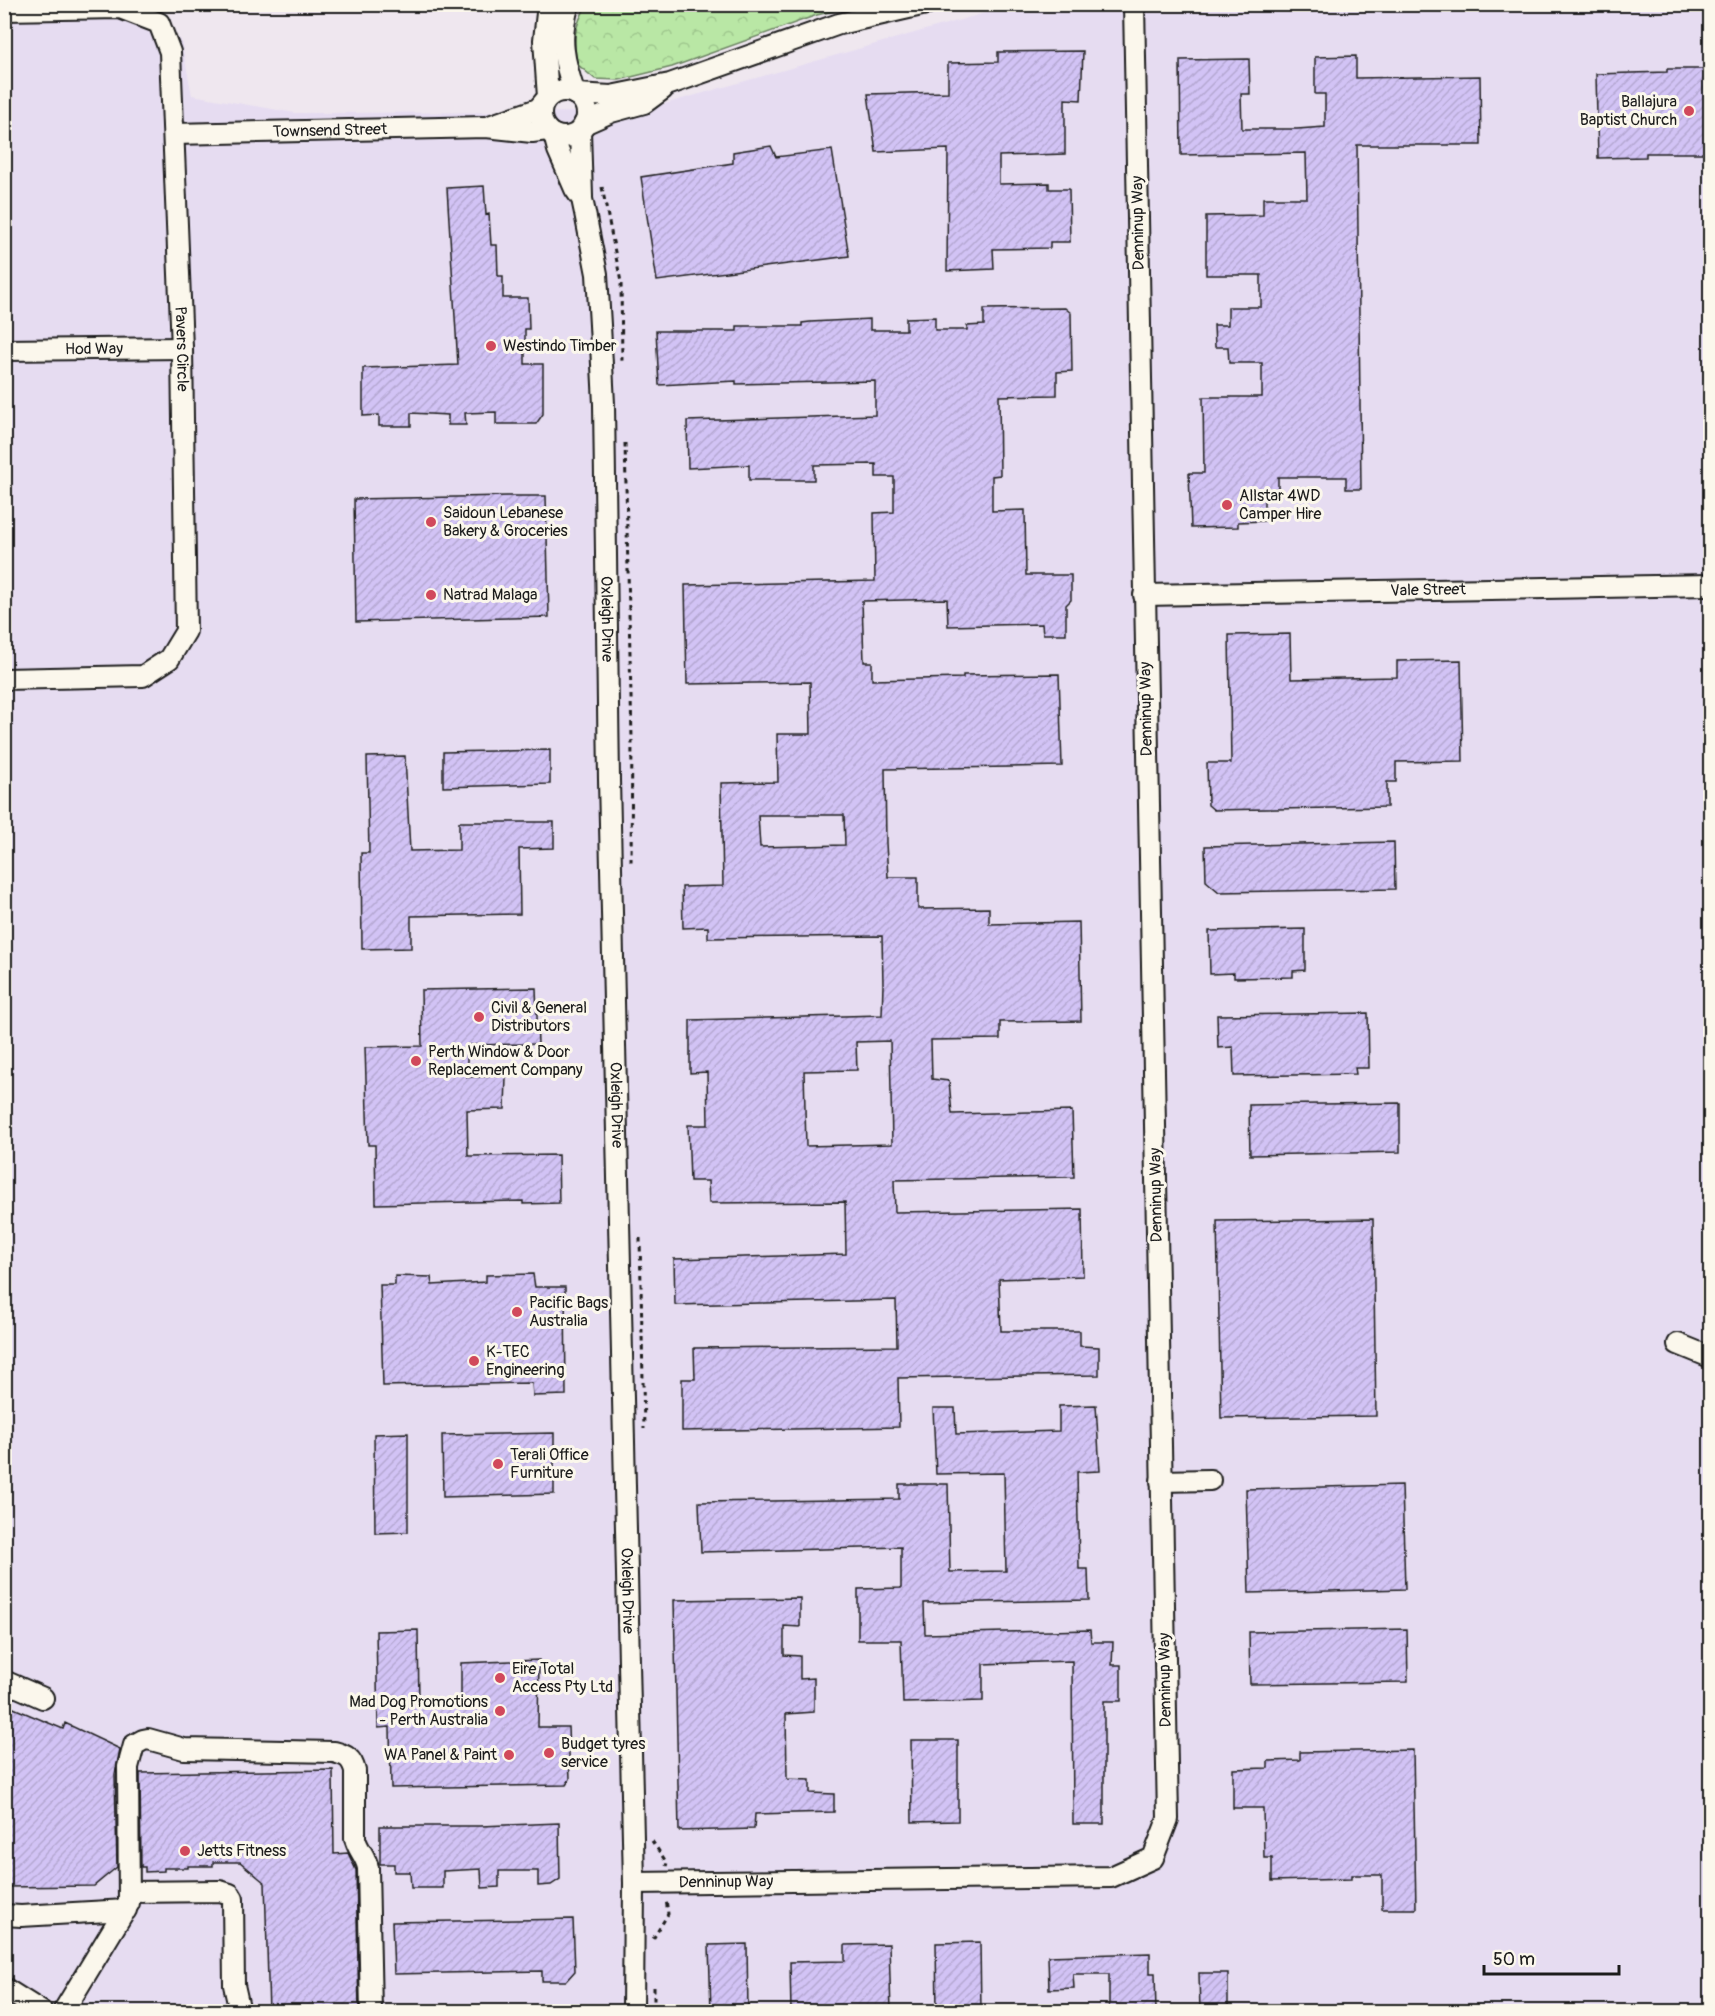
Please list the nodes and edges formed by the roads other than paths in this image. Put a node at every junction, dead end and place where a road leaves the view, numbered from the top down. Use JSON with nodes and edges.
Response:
{"nodes":[{"id":1,"x":548,"y":4,"type":"edge"},
{"id":2,"x":569,"y":4,"type":"edge"},
{"id":3,"x":926,"y":4,"type":"edge"},
{"id":4,"x":1134,"y":4,"type":"edge"},
{"id":5,"x":4,"y":10,"type":"edge"},
{"id":6,"x":670,"y":84,"type":"junction"},
{"id":7,"x":575,"y":94,"type":"junction"},
{"id":8,"x":546,"y":99,"type":"junction"},
{"id":9,"x":486,"y":127,"type":"junction"},
{"id":10,"x":582,"y":127,"type":"junction"},
{"id":11,"x":550,"y":132,"type":"junction"},
{"id":12,"x":174,"y":134,"type":"junction"},
{"id":13,"x":582,"y":199,"type":"junction"},
{"id":14,"x":182,"y":348,"type":"junction"},
{"id":15,"x":4,"y":350,"type":"edge"},
{"id":16,"x":1710,"y":585,"type":"edge"},
{"id":17,"x":1144,"y":595,"type":"junction"},
{"id":18,"x":4,"y":679,"type":"edge"},
{"id":19,"x":1678,"y":1344,"type":"dead end"},
{"id":20,"x":1710,"y":1357,"type":"edge"},
{"id":21,"x":1210,"y":1480,"type":"dead end"},
{"id":22,"x":1161,"y":1481,"type":"junction"},
{"id":23,"x":4,"y":1681,"type":"edge"},
{"id":24,"x":43,"y":1698,"type":"dead end"},
{"id":25,"x":634,"y":1883,"type":"junction"},
{"id":26,"x":128,"y":1901,"type":"junction"},
{"id":27,"x":4,"y":1915,"type":"edge"},
{"id":28,"x":4,"y":1988,"type":"edge"},
{"id":29,"x":42,"y":2012,"type":"edge"},
{"id":30,"x":63,"y":2012,"type":"edge"},
{"id":31,"x":240,"y":2012,"type":"edge"},
{"id":32,"x":371,"y":2012,"type":"edge"},
{"id":33,"x":633,"y":2012,"type":"edge"}],
"edges":[{"from":1,"to":8,"type":"street"},
{"from":2,"to":7,"type":"street"},
{"from":3,"to":6,"type":"street"},
{"from":4,"to":17,"type":"street","name":"Denninup Way"},
{"from":5,"to":12,"type":"street","name":"Pavers Circle"},
{"from":6,"to":7,"type":"street"},
{"from":6,"to":10,"type":"street"},
{"from":7,"to":8,"type":"street"},
{"from":7,"to":10,"type":"street"},
{"from":8,"to":9,"type":"street","name":"Townsend Street"},
{"from":8,"to":11,"type":"street"},
{"from":9,"to":11,"type":"street","name":"Townsend Street"},
{"from":9,"to":12,"type":"street","name":"Townsend Street"},
{"from":10,"to":11,"type":"street"},
{"from":10,"to":13,"type":"street","name":"Oxleigh Drive"},
{"from":11,"to":13,"type":"street","name":"Oxleigh Drive"},
{"from":12,"to":14,"type":"street","name":"Pavers Circle"},
{"from":13,"to":25,"type":"street","name":"Oxleigh Drive"},
{"from":14,"to":15,"type":"street","name":"Hod Way"},
{"from":14,"to":18,"type":"street","name":"Pavers Circle"},
{"from":16,"to":17,"type":"street","name":"Vale Street"},
{"from":17,"to":22,"type":"street","name":"Denninup Way"},
{"from":19,"to":20,"type":"street"},
{"from":21,"to":22,"type":"street"},
{"from":22,"to":25,"type":"street","name":"Denninup Way"},
{"from":23,"to":24,"type":"street"},
{"from":25,"to":33,"type":"street","name":"Oxleigh Drive"},
{"from":26,"to":27,"type":"street"},
{"from":26,"to":30,"type":"street"},
{"from":26,"to":31,"type":"street"},
{"from":26,"to":32,"type":"street"},
{"from":28,"to":29,"type":"street"}]}
